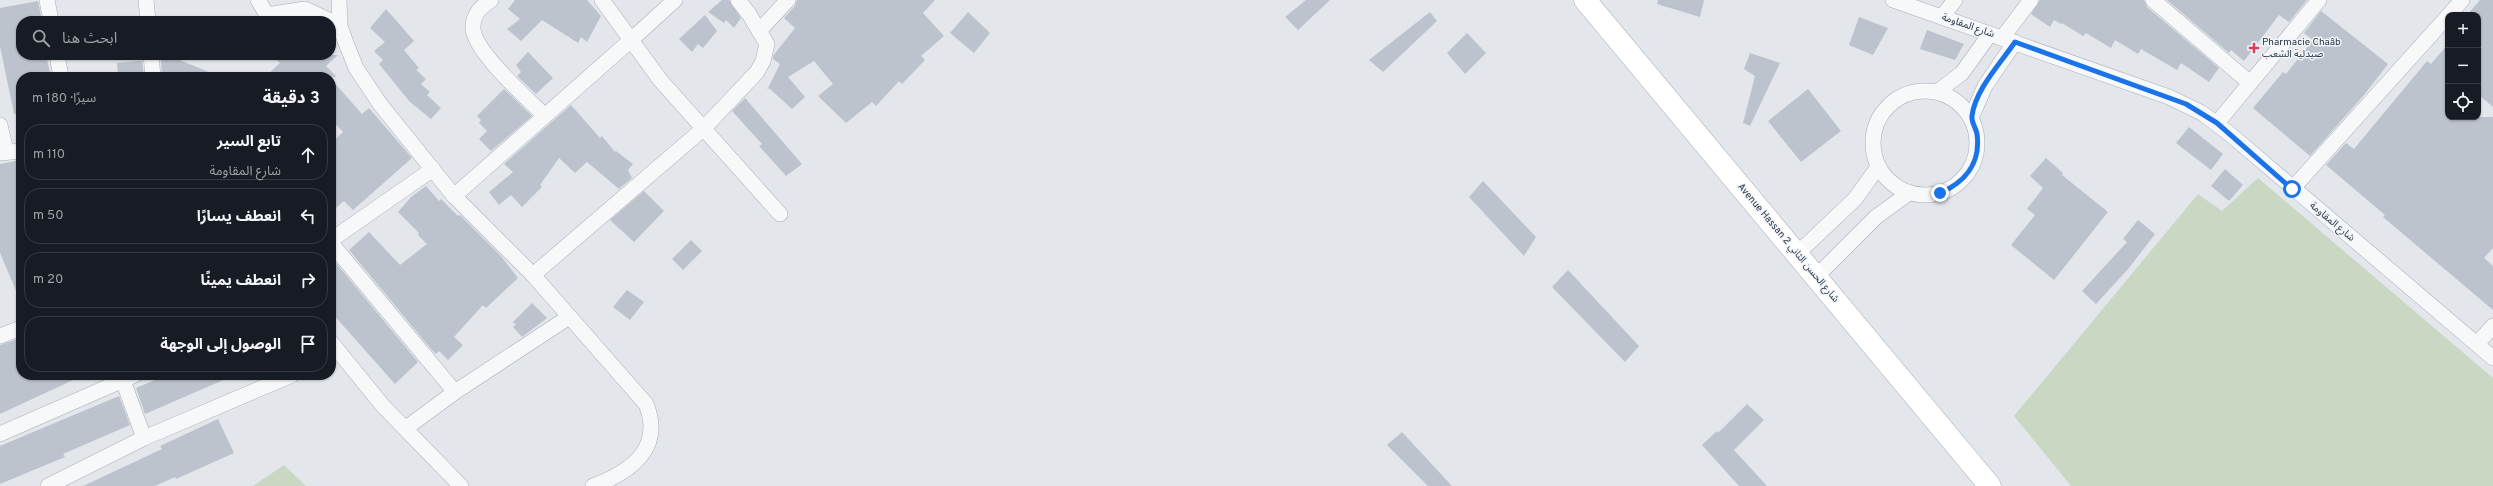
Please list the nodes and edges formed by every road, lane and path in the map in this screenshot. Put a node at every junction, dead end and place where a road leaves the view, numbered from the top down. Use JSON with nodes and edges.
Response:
{"nodes":[{"id":1,"x":47,"y":0,"type":"edge"},
{"id":2,"x":146,"y":0,"type":"edge"},
{"id":3,"x":258,"y":0,"type":"edge"},
{"id":4,"x":339,"y":0,"type":"edge"},
{"id":5,"x":491,"y":0,"type":"edge"},
{"id":6,"x":602,"y":0,"type":"edge"},
{"id":7,"x":675,"y":0,"type":"edge"},
{"id":8,"x":738,"y":0,"type":"edge"},
{"id":9,"x":788,"y":0,"type":"edge"},
{"id":10,"x":1585,"y":0,"type":"edge"},
{"id":11,"x":1893,"y":0,"type":"edge"},
{"id":12,"x":1955,"y":0,"type":"edge"},
{"id":13,"x":2031,"y":0,"type":"edge"},
{"id":14,"x":2153,"y":0,"type":"edge"},
{"id":15,"x":2319,"y":0,"type":"edge"},
{"id":16,"x":2462,"y":0,"type":"edge"},
{"id":17,"x":2451,"y":12,"type":"edge"},
{"id":18,"x":50,"y":16,"type":"edge"},
{"id":19,"x":148,"y":16,"type":"edge"},
{"id":20,"x":320,"y":16,"type":"edge"},
{"id":21,"x":336,"y":16,"type":"edge"},
{"id":22,"x":1942,"y":17,"type":"junction"},
{"id":23,"x":2445,"y":18,"type":"edge"},
{"id":24,"x":336,"y":27,"type":"edge"},
{"id":25,"x":759,"y":30,"type":"junction"},
{"id":26,"x":2002,"y":38,"type":"junction"},
{"id":27,"x":631,"y":40,"type":"junction"},
{"id":28,"x":58,"y":60,"type":"edge"},
{"id":29,"x":151,"y":60,"type":"edge"},
{"id":30,"x":60,"y":72,"type":"edge"},
{"id":31,"x":153,"y":72,"type":"edge"},
{"id":32,"x":2250,"y":84,"type":"junction"},
{"id":33,"x":1938,"y":92,"type":"junction"},
{"id":34,"x":545,"y":116,"type":"junction"},
{"id":35,"x":1971,"y":118,"type":"junction"},
{"id":36,"x":2217,"y":123,"type":"junction"},
{"id":37,"x":0,"y":125,"type":"edge"},
{"id":38,"x":703,"y":129,"type":"junction"},
{"id":39,"x":9,"y":152,"type":"edge"},
{"id":40,"x":1878,"y":166,"type":"junction"},
{"id":41,"x":432,"y":169,"type":"junction"},
{"id":42,"x":2292,"y":189,"type":"junction"},
{"id":43,"x":1909,"y":193,"type":"junction"},
{"id":44,"x":454,"y":196,"type":"junction"},
{"id":45,"x":780,"y":214,"type":"dead end"},
{"id":46,"x":336,"y":235,"type":"edge"},
{"id":47,"x":336,"y":243,"type":"edge"},
{"id":48,"x":1797,"y":254,"type":"junction"},
{"id":49,"x":533,"y":275,"type":"junction"},
{"id":50,"x":1816,"y":277,"type":"junction"},
{"id":51,"x":569,"y":317,"type":"junction"},
{"id":52,"x":2493,"y":326,"type":"edge"},
{"id":53,"x":16,"y":330,"type":"edge"},
{"id":54,"x":0,"y":336,"type":"edge"},
{"id":55,"x":2477,"y":344,"type":"junction"},
{"id":56,"x":336,"y":357,"type":"edge"},
{"id":57,"x":2493,"y":358,"type":"edge"},
{"id":58,"x":120,"y":380,"type":"edge"},
{"id":59,"x":128,"y":380,"type":"edge"},
{"id":60,"x":280,"y":380,"type":"edge"},
{"id":61,"x":455,"y":392,"type":"junction"},
{"id":62,"x":406,"y":428,"type":"junction"},
{"id":63,"x":0,"y":434,"type":"edge"},
{"id":64,"x":144,"y":438,"type":"junction"},
{"id":65,"x":48,"y":486,"type":"edge"},
{"id":66,"x":461,"y":486,"type":"edge"},
{"id":67,"x":593,"y":486,"type":"edge"},
{"id":68,"x":1990,"y":486,"type":"edge"}],
"edges":[{"from":1,"to":18,"type":"street"},
{"from":2,"to":19,"type":"street"},
{"from":3,"to":20,"type":"street"},
{"from":4,"to":21,"type":"street"},
{"from":5,"to":34,"type":"street"},
{"from":6,"to":27,"type":"street"},
{"from":7,"to":27,"type":"street"},
{"from":8,"to":25,"type":"street"},
{"from":9,"to":25,"type":"street"},
{"from":10,"to":48,"type":"main road","name":"Avenue Hassan 2 شارع الحسن الثاني"},
{"from":11,"to":22,"type":"street","name":"شارع المقاومة"},
{"from":12,"to":22,"type":"street"},
{"from":13,"to":26,"type":"street"},
{"from":14,"to":32,"type":"street"},
{"from":15,"to":32,"type":"street"},
{"from":16,"to":17,"type":"street"},
{"from":22,"to":26,"type":"street","name":"شارع المقاومة"},
{"from":23,"to":42,"type":"street"},
{"from":24,"to":41,"type":"street"},
{"from":25,"to":38,"type":"street"},
{"from":26,"to":33,"type":"street"},
{"from":26,"to":35,"type":"street"},
{"from":26,"to":36,"type":"street","name":"شارع المقاومة"},
{"from":27,"to":34,"type":"street"},
{"from":27,"to":38,"type":"street"},
{"from":28,"to":30,"type":"street"},
{"from":29,"to":31,"type":"street"},
{"from":32,"to":36,"type":"street"},
{"from":33,"to":35,"type":"street"},
{"from":33,"to":40,"type":"street"},
{"from":34,"to":44,"type":"street"},
{"from":35,"to":43,"type":"street"},
{"from":36,"to":42,"type":"street","name":"شارع المقاومة"},
{"from":37,"to":39,"type":"street"},
{"from":38,"to":45,"type":"street"},
{"from":38,"to":49,"type":"street"},
{"from":40,"to":43,"type":"street"},
{"from":40,"to":48,"type":"street"},
{"from":41,"to":44,"type":"street"},
{"from":41,"to":46,"type":"street"},
{"from":42,"to":55,"type":"street","name":"شارع المقاومة"},
{"from":43,"to":50,"type":"street"},
{"from":44,"to":49,"type":"street"},
{"from":47,"to":61,"type":"street"},
{"from":48,"to":50,"type":"main road","name":"Avenue Hassan 2 شارع الحسن الثاني"},
{"from":49,"to":51,"type":"street"},
{"from":50,"to":68,"type":"main road","name":"Avenue Hassan 2 شارع الحسن الثاني"},
{"from":51,"to":61,"type":"street"},
{"from":51,"to":67,"type":"street"},
{"from":52,"to":55,"type":"street"},
{"from":53,"to":54,"type":"street"},
{"from":55,"to":57,"type":"street","name":"شارع المقاومة"},
{"from":56,"to":62,"type":"street"},
{"from":58,"to":63,"type":"street"},
{"from":59,"to":64,"type":"street"},
{"from":60,"to":64,"type":"street"},
{"from":61,"to":62,"type":"street"},
{"from":62,"to":66,"type":"street"},
{"from":64,"to":65,"type":"street"}]}
